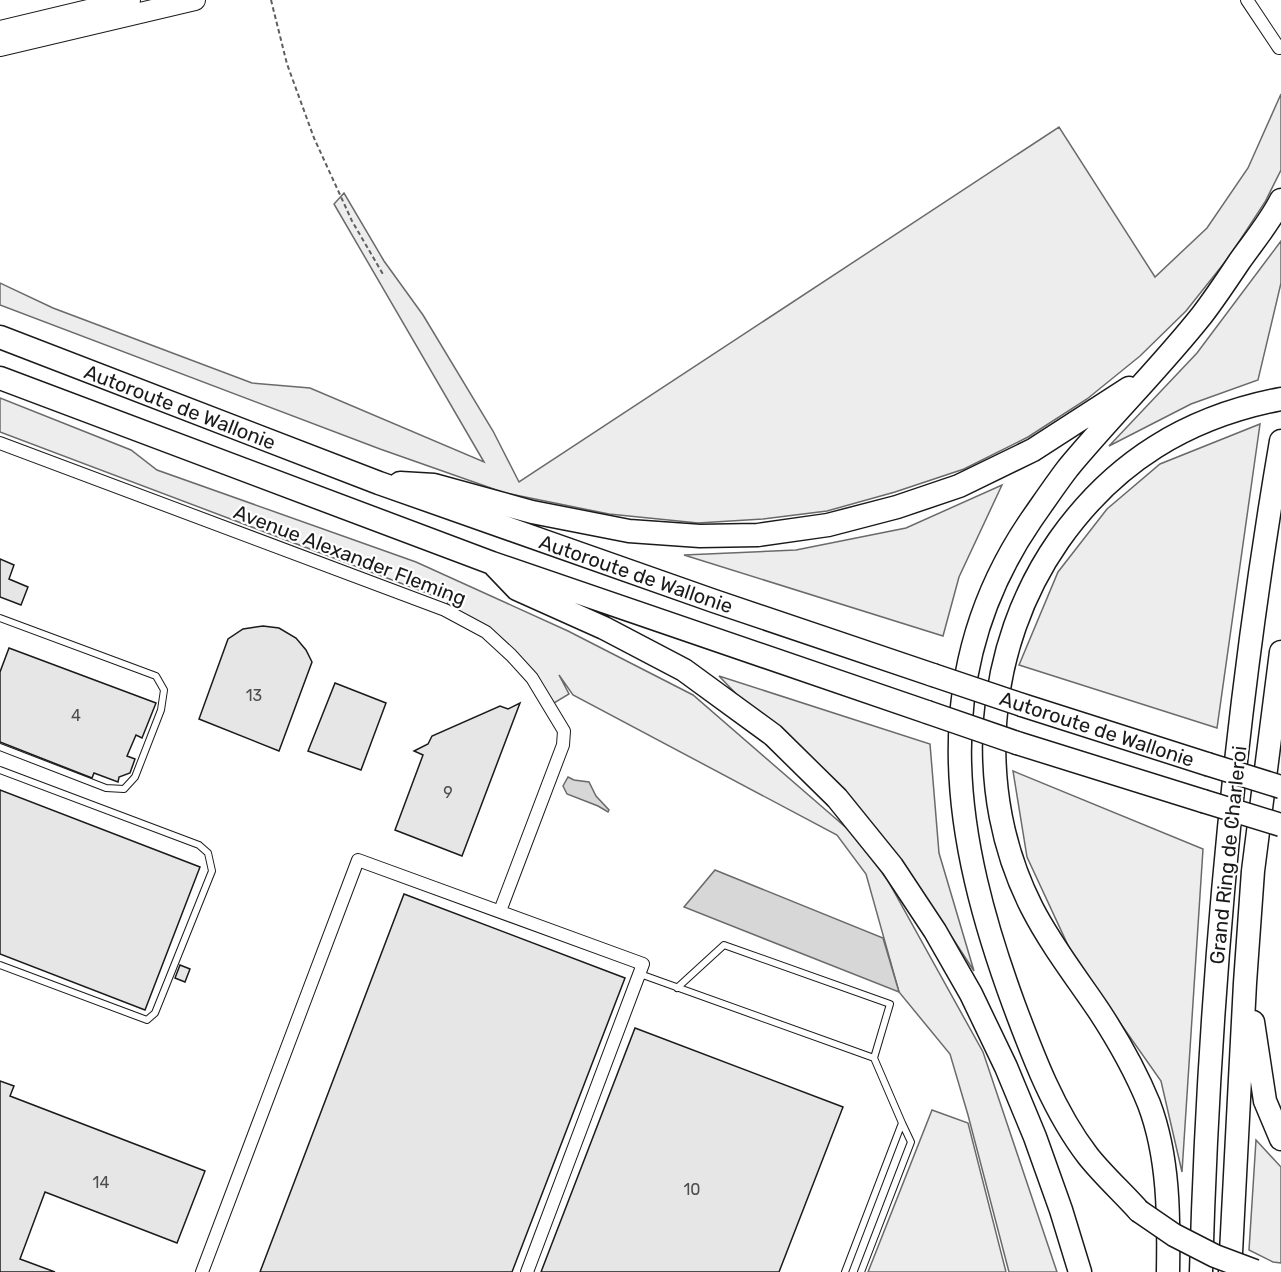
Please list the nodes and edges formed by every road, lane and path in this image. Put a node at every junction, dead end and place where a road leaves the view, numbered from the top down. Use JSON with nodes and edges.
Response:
{"nodes":[{"id":1,"x":130,"y":0,"type":"edge"},
{"id":2,"x":195,"y":0,"type":"edge"},
{"id":3,"x":271,"y":0,"type":"edge"},
{"id":4,"x":1247,"y":0,"type":"edge"},
{"id":5,"x":0,"y":31,"type":"edge"},
{"id":6,"x":0,"y":46,"type":"edge"},
{"id":7,"x":1279,"y":48,"type":"dead end"},
{"id":8,"x":1281,"y":200,"type":"edge"},
{"id":9,"x":384,"y":276,"type":"dead end"},
{"id":10,"x":0,"y":338,"type":"edge"},
{"id":11,"x":1151,"y":374,"type":"junction"},
{"id":12,"x":0,"y":378,"type":"edge"},
{"id":13,"x":1281,"y":399,"type":"edge"},
{"id":14,"x":1281,"y":441,"type":"edge"},
{"id":15,"x":0,"y":443,"type":"edge"},
{"id":16,"x":379,"y":483,"type":"junction"},
{"id":17,"x":492,"y":563,"type":"junction"},
{"id":18,"x":0,"y":618,"type":"edge"},
{"id":19,"x":1281,"y":652,"type":"edge"},
{"id":20,"x":1280,"y":675,"type":"edge"},
{"id":21,"x":0,"y":747,"type":"edge"},
{"id":22,"x":0,"y":770,"type":"edge"},
{"id":23,"x":1281,"y":787,"type":"edge"},
{"id":24,"x":1281,"y":825,"type":"edge"},
{"id":25,"x":500,"y":911,"type":"junction"},
{"id":26,"x":0,"y":965,"type":"edge"},
{"id":27,"x":639,"y":974,"type":"junction"},
{"id":28,"x":1245,"y":983,"type":"junction"},
{"id":29,"x":677,"y":988,"type":"junction"},
{"id":30,"x":874,"y":1058,"type":"junction"},
{"id":31,"x":902,"y":1123,"type":"junction"},
{"id":32,"x":1281,"y":1139,"type":"edge"},
{"id":33,"x":202,"y":1272,"type":"edge"},
{"id":34,"x":527,"y":1272,"type":"edge"},
{"id":35,"x":845,"y":1272,"type":"edge"},
{"id":36,"x":861,"y":1272,"type":"edge"},
{"id":37,"x":1080,"y":1272,"type":"edge"},
{"id":38,"x":1168,"y":1272,"type":"edge"},
{"id":39,"x":1202,"y":1272,"type":"edge"},
{"id":40,"x":1230,"y":1272,"type":"edge"},
{"id":41,"x":1258,"y":1272,"type":"edge"}],
"edges":[{"from":1,"to":5,"type":"main road"},
{"from":2,"to":6,"type":"main road"},
{"from":3,"to":9,"type":"path"},
{"from":4,"to":7,"type":"street"},
{"from":8,"to":11,"type":"highway"},
{"from":10,"to":16,"type":"highway","name":"Autoroute de Wallonie"},
{"from":11,"to":16,"type":"highway"},
{"from":11,"to":41,"type":"highway","bridge":true},
{"from":12,"to":17,"type":"highway","name":"Autoroute de Wallonie"},
{"from":13,"to":38,"type":"highway"},
{"from":14,"to":39,"type":"highway","name":"Grand Ring de Charleroi"},
{"from":15,"to":25,"type":"street","name":"Avenue Alexander Fleming"},
{"from":16,"to":23,"type":"highway","name":"Autoroute de Wallonie","bridge":true},
{"from":17,"to":24,"type":"highway","name":"Autoroute de Wallonie","bridge":true},
{"from":17,"to":37,"type":"highway"},
{"from":18,"to":21,"type":"lane"},
{"from":19,"to":20,"type":"highway","name":"Grand Ring de Charleroi"},
{"from":20,"to":28,"type":"highway","name":"Grand Ring de Charleroi"},
{"from":22,"to":26,"type":"lane"},
{"from":25,"to":27,"type":"street"},
{"from":25,"to":33,"type":"street"},
{"from":27,"to":29,"type":"lane"},
{"from":27,"to":34,"type":"street"},
{"from":28,"to":32,"type":"highway"},
{"from":28,"to":40,"type":"highway","name":"Grand Ring de Charleroi"},
{"from":29,"to":30,"type":"lane"},
{"from":29,"to":30,"type":"lane"},
{"from":30,"to":31,"type":"lane"},
{"from":31,"to":35,"type":"lane"},
{"from":31,"to":36,"type":"lane"}]}
